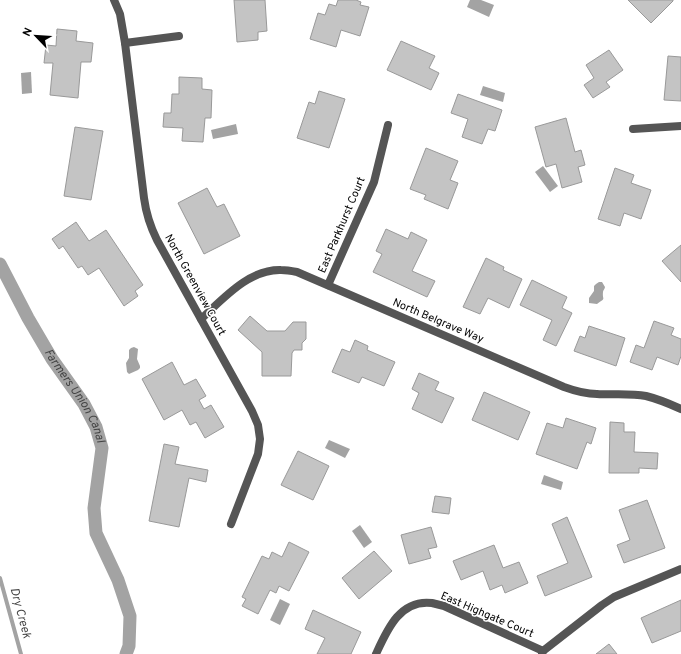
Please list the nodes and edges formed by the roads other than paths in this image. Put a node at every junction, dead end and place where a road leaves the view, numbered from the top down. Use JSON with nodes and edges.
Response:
{"nodes":[{"id":1,"x":114,"y":0,"type":"edge"},
{"id":2,"x":179,"y":36,"type":"dead end"},
{"id":3,"x":125,"y":43,"type":"junction"},
{"id":4,"x":388,"y":126,"type":"dead end"},
{"id":5,"x":681,"y":126,"type":"edge"},
{"id":6,"x":633,"y":129,"type":"dead end"},
{"id":7,"x":328,"y":285,"type":"junction"},
{"id":8,"x":201,"y":319,"type":"junction"},
{"id":9,"x":681,"y":409,"type":"edge"},
{"id":10,"x":230,"y":524,"type":"dead end"},
{"id":11,"x":681,"y":569,"type":"edge"},
{"id":12,"x":542,"y":652,"type":"edge"},
{"id":13,"x":376,"y":654,"type":"edge"}],
"edges":[{"from":1,"to":3,"type":"street","name":"North Greenview Court"},
{"from":2,"to":3,"type":"street"},
{"from":3,"to":8,"type":"street","name":"North Greenview Court"},
{"from":4,"to":7,"type":"street","name":"East Parkhurst Court"},
{"from":5,"to":6,"type":"street"},
{"from":7,"to":8,"type":"street","name":"North Belgrave Way"},
{"from":7,"to":9,"type":"street","name":"North Belgrave Way"},
{"from":8,"to":10,"type":"street","name":"North Greenview Court"},
{"from":11,"to":12,"type":"street","name":"East Highgate Court"},
{"from":12,"to":13,"type":"street","name":"East Highgate Court"}]}
